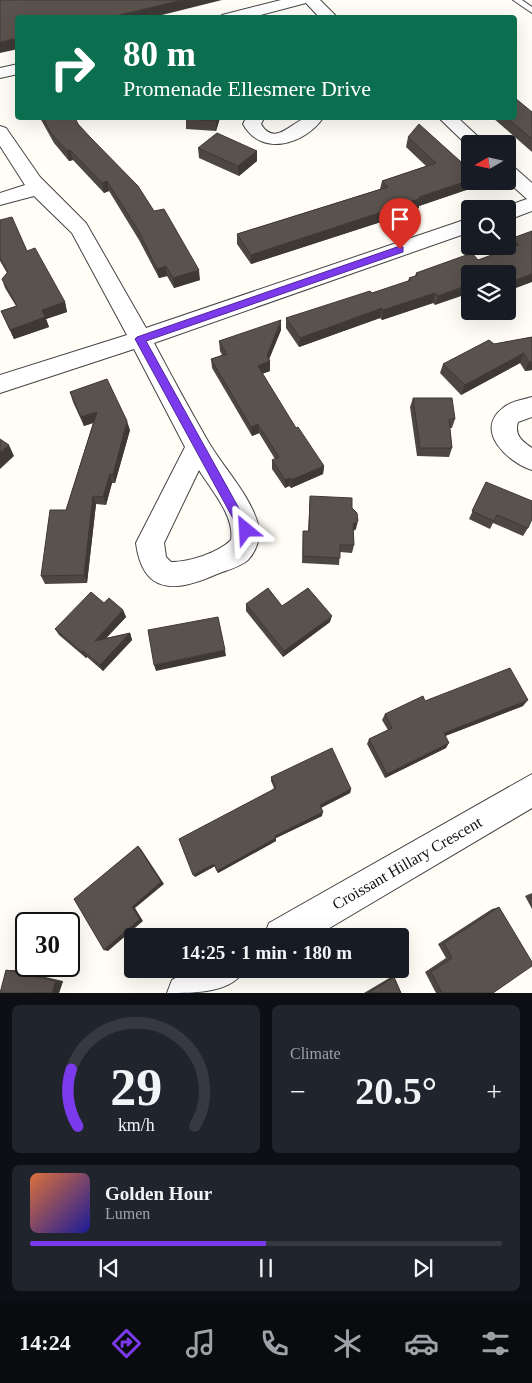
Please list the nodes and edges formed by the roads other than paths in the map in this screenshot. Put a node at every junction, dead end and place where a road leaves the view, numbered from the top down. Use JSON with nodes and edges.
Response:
{"nodes":[{"id":1,"x":300,"y":0,"type":"edge"},
{"id":2,"x":311,"y":0,"type":"edge"},
{"id":3,"x":517,"y":0,"type":"edge"},
{"id":4,"x":532,"y":11,"type":"edge"},
{"id":5,"x":240,"y":15,"type":"edge"},
{"id":6,"x":327,"y":15,"type":"edge"},
{"id":7,"x":15,"y":70,"type":"edge"},
{"id":8,"x":0,"y":73,"type":"edge"},
{"id":9,"x":254,"y":120,"type":"edge"},
{"id":10,"x":311,"y":120,"type":"edge"},
{"id":11,"x":450,"y":120,"type":"edge"},
{"id":12,"x":0,"y":132,"type":"edge"},
{"id":13,"x":467,"y":135,"type":"edge"},
{"id":14,"x":516,"y":179,"type":"edge"},
{"id":15,"x":38,"y":188,"type":"junction"},
{"id":16,"x":532,"y":194,"type":"edge"},
{"id":17,"x":0,"y":199,"type":"edge"},
{"id":18,"x":532,"y":204,"type":"edge"},
{"id":19,"x":516,"y":209,"type":"edge"},
{"id":20,"x":461,"y":228,"type":"edge"},
{"id":21,"x":140,"y":339,"type":"junction"},
{"id":22,"x":0,"y":384,"type":"edge"},
{"id":23,"x":532,"y":408,"type":"edge"},
{"id":24,"x":198,"y":446,"type":"junction"},
{"id":25,"x":532,"y":460,"type":"edge"},
{"id":26,"x":532,"y":790,"type":"edge"},
{"id":27,"x":296,"y":928,"type":"edge"},
{"id":28,"x":211,"y":978,"type":"edge"},
{"id":29,"x":185,"y":993,"type":"edge"}],
"edges":[{"from":1,"to":5,"type":"street"},
{"from":2,"to":6,"type":"street"},
{"from":3,"to":4,"type":"lane"},
{"from":7,"to":8,"type":"street"},
{"from":9,"to":10,"type":"street"},
{"from":11,"to":13,"type":"street"},
{"from":12,"to":15,"type":"street"},
{"from":14,"to":16,"type":"street"},
{"from":15,"to":17,"type":"street"},
{"from":15,"to":21,"type":"street"},
{"from":18,"to":19,"type":"street"},
{"from":20,"to":21,"type":"street"},
{"from":21,"to":22,"type":"street"},
{"from":21,"to":24,"type":"street"},
{"from":23,"to":25,"type":"street"},
{"from":24,"to":24,"type":"street"},
{"from":26,"to":27,"type":"street","name":"Croissant Hillary Crescent"},
{"from":28,"to":29,"type":"street"}]}
